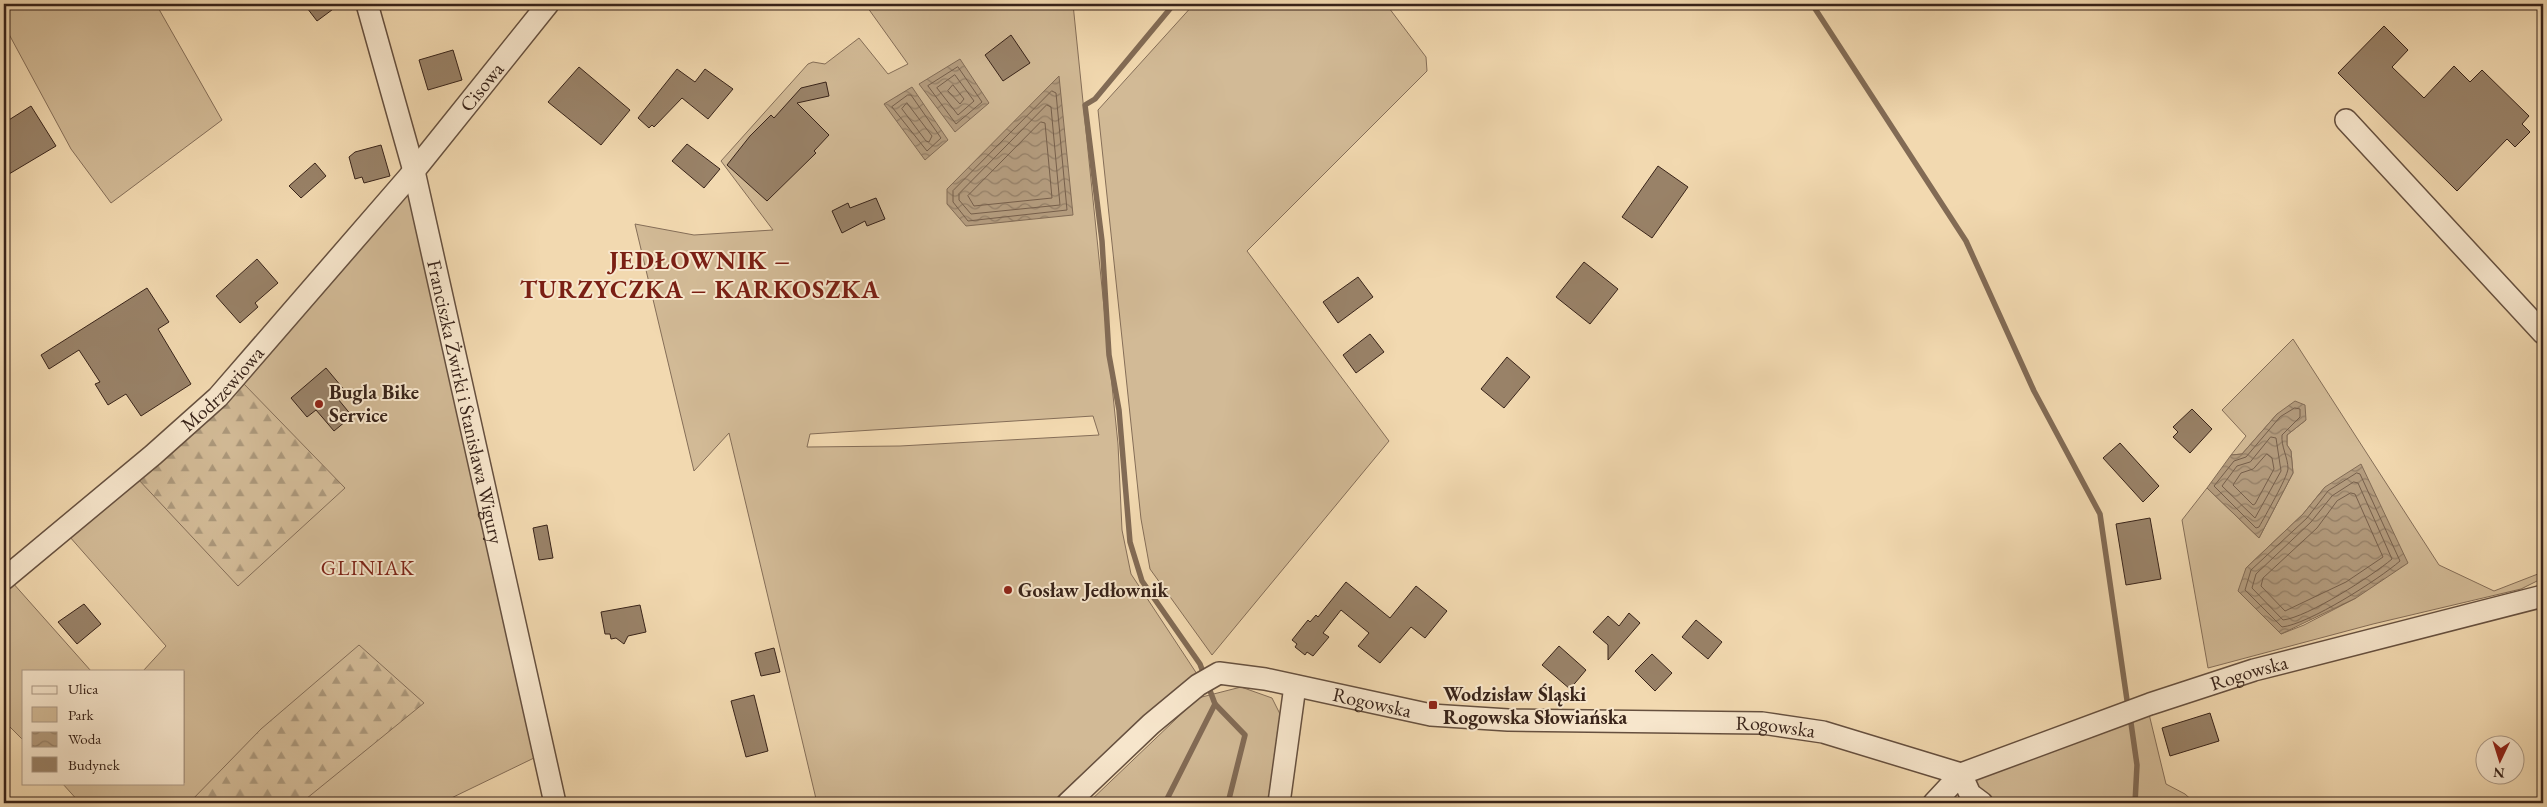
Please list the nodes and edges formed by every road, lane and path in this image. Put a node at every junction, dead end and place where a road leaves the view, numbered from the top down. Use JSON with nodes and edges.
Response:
{"nodes":[{"id":1,"x":367,"y":4,"type":"edge"},
{"id":2,"x":548,"y":4,"type":"edge"},
{"id":3,"x":2346,"y":120,"type":"dead end"},
{"id":4,"x":414,"y":171,"type":"junction"},
{"id":5,"x":2543,"y":333,"type":"edge"},
{"id":6,"x":4,"y":579,"type":"edge"},
{"id":7,"x":2542,"y":595,"type":"edge"},
{"id":8,"x":1295,"y":686,"type":"junction"},
{"id":9,"x":1961,"y":774,"type":"junction"},
{"id":10,"x":555,"y":803,"type":"edge"},
{"id":11,"x":1068,"y":803,"type":"edge"},
{"id":12,"x":1279,"y":803,"type":"edge"},
{"id":13,"x":1934,"y":803,"type":"edge"},
{"id":14,"x":1982,"y":803,"type":"edge"}],
"edges":[{"from":1,"to":4,"type":"street","name":"Franciszka Żwirki i Stanisława Wigury"},
{"from":2,"to":4,"type":"street","name":"Cisowa"},
{"from":3,"to":5,"type":"street"},
{"from":4,"to":6,"type":"street","name":"Modrzewiowa"},
{"from":4,"to":10,"type":"street","name":"Franciszka Żwirki i Stanisława Wigury"},
{"from":7,"to":9,"type":"street","name":"Rogowska"},
{"from":8,"to":9,"type":"street","name":"Rogowska"},
{"from":8,"to":11,"type":"street","name":"Rogowska"},
{"from":8,"to":12,"type":"street"},
{"from":9,"to":13,"type":"street","name":"Rogowska"},
{"from":9,"to":14,"type":"street"}]}
